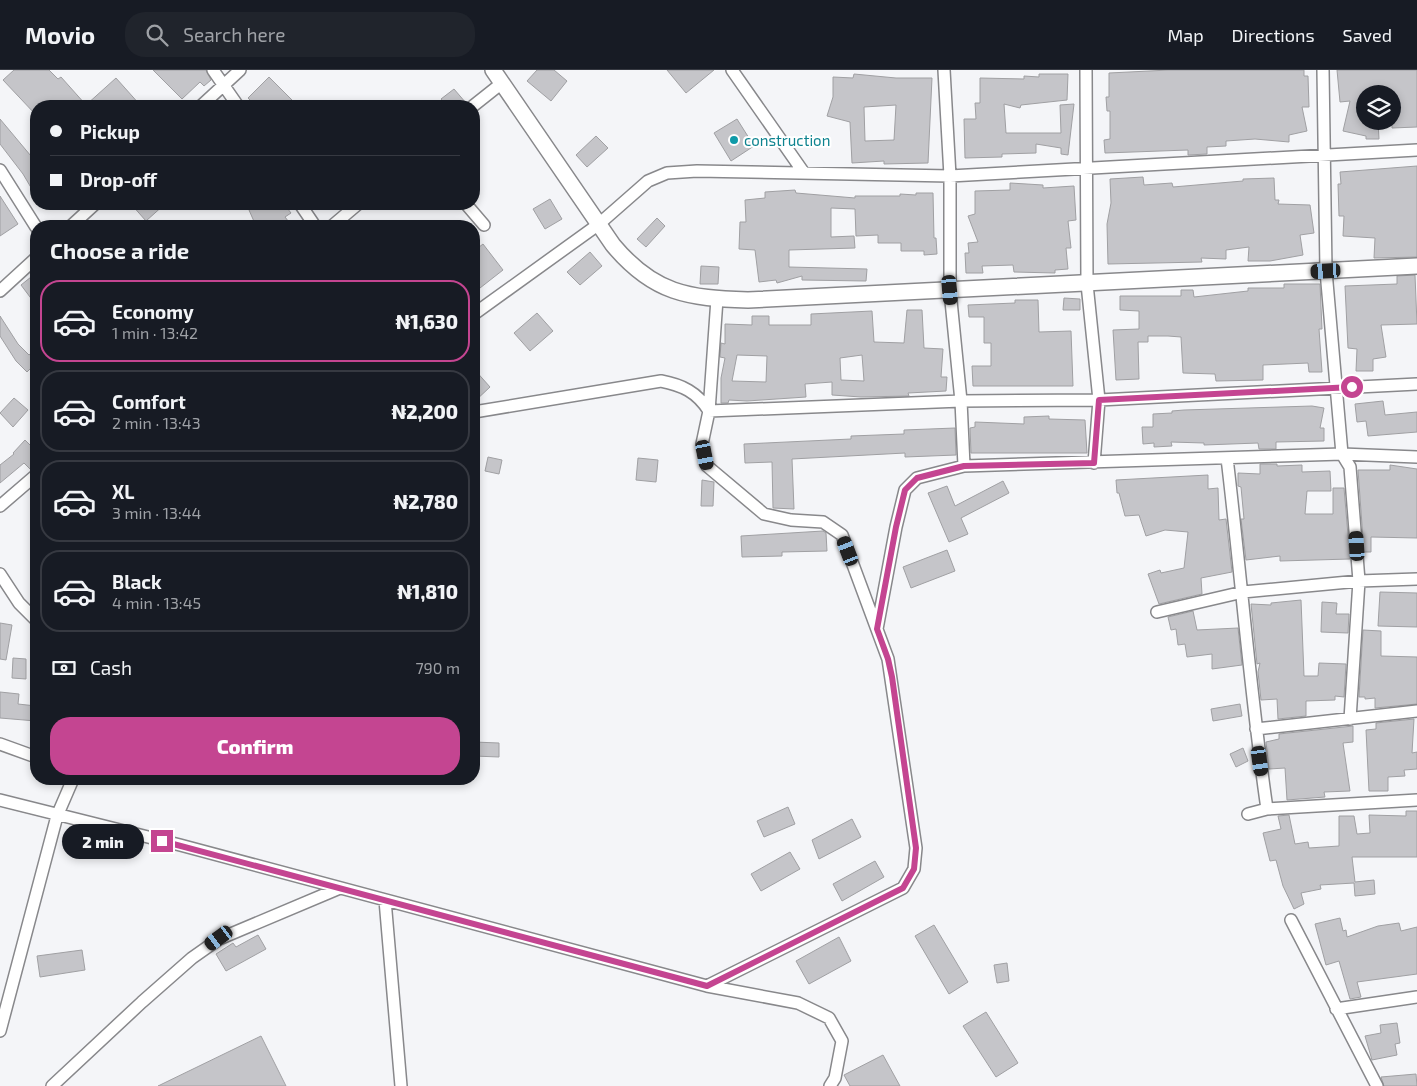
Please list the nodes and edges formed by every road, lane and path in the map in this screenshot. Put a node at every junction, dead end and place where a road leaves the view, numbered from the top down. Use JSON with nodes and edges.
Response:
{"nodes":[{"id":1,"x":213,"y":70,"type":"edge"},
{"id":2,"x":240,"y":70,"type":"edge"},
{"id":3,"x":732,"y":70,"type":"edge"},
{"id":4,"x":944,"y":70,"type":"edge"},
{"id":5,"x":1086,"y":70,"type":"edge"},
{"id":6,"x":1322,"y":70,"type":"edge"},
{"id":7,"x":497,"y":76,"type":"edge"},
{"id":8,"x":224,"y":84,"type":"junction"},
{"id":9,"x":207,"y":100,"type":"edge"},
{"id":10,"x":234,"y":100,"type":"edge"},
{"id":11,"x":478,"y":100,"type":"edge"},
{"id":12,"x":1417,"y":150,"type":"edge"},
{"id":13,"x":1324,"y":155,"type":"junction"},
{"id":14,"x":1087,"y":169,"type":"junction"},
{"id":15,"x":0,"y":170,"type":"edge"},
{"id":16,"x":804,"y":173,"type":"junction"},
{"id":17,"x":950,"y":176,"type":"junction"},
{"id":18,"x":89,"y":210,"type":"edge"},
{"id":19,"x":351,"y":210,"type":"edge"},
{"id":20,"x":471,"y":210,"type":"edge"},
{"id":21,"x":32,"y":220,"type":"edge"},
{"id":22,"x":78,"y":220,"type":"edge"},
{"id":23,"x":339,"y":220,"type":"edge"},
{"id":24,"x":480,"y":220,"type":"edge"},
{"id":25,"x":480,"y":220,"type":"edge"},
{"id":26,"x":599,"y":224,"type":"junction"},
{"id":27,"x":484,"y":225,"type":"dead end"},
{"id":28,"x":30,"y":264,"type":"edge"},
{"id":29,"x":1417,"y":266,"type":"edge"},
{"id":30,"x":1326,"y":271,"type":"junction"},
{"id":31,"x":1087,"y":284,"type":"junction"},
{"id":32,"x":950,"y":290,"type":"junction"},
{"id":33,"x":0,"y":291,"type":"edge"},
{"id":34,"x":716,"y":299,"type":"junction"},
{"id":35,"x":480,"y":310,"type":"edge"},
{"id":36,"x":1417,"y":384,"type":"edge"},
{"id":37,"x":1336,"y":388,"type":"junction"},
{"id":38,"x":1099,"y":400,"type":"junction"},
{"id":39,"x":961,"y":401,"type":"junction"},
{"id":40,"x":480,"y":411,"type":"edge"},
{"id":41,"x":709,"y":411,"type":"junction"},
{"id":42,"x":1342,"y":454,"type":"junction"},
{"id":43,"x":1417,"y":457,"type":"edge"},
{"id":44,"x":1227,"y":458,"type":"junction"},
{"id":45,"x":1094,"y":463,"type":"junction"},
{"id":46,"x":964,"y":466,"type":"junction"},
{"id":47,"x":30,"y":480,"type":"edge"},
{"id":48,"x":0,"y":506,"type":"edge"},
{"id":49,"x":0,"y":574,"type":"edge"},
{"id":50,"x":1417,"y":579,"type":"edge"},
{"id":51,"x":1359,"y":581,"type":"junction"},
{"id":52,"x":1243,"y":592,"type":"junction"},
{"id":53,"x":1157,"y":612,"type":"dead end"},
{"id":54,"x":30,"y":614,"type":"edge"},
{"id":55,"x":877,"y":629,"type":"junction"},
{"id":56,"x":1417,"y":711,"type":"edge"},
{"id":57,"x":1350,"y":718,"type":"junction"},
{"id":58,"x":1256,"y":729,"type":"junction"},
{"id":59,"x":0,"y":744,"type":"edge"},
{"id":60,"x":30,"y":755,"type":"edge"},
{"id":61,"x":70,"y":785,"type":"edge"},
{"id":62,"x":0,"y":800,"type":"edge"},
{"id":63,"x":1417,"y":800,"type":"edge"},
{"id":64,"x":1267,"y":809,"type":"junction"},
{"id":65,"x":1248,"y":814,"type":"dead end"},
{"id":66,"x":57,"y":816,"type":"junction"},
{"id":67,"x":340,"y":888,"type":"junction"},
{"id":68,"x":385,"y":900,"type":"junction"},
{"id":69,"x":1291,"y":920,"type":"dead end"},
{"id":70,"x":707,"y":986,"type":"junction"},
{"id":71,"x":1417,"y":997,"type":"edge"},
{"id":72,"x":1336,"y":1009,"type":"junction"},
{"id":73,"x":0,"y":1031,"type":"edge"},
{"id":74,"x":52,"y":1086,"type":"edge"},
{"id":75,"x":401,"y":1086,"type":"edge"},
{"id":76,"x":830,"y":1086,"type":"edge"},
{"id":77,"x":1377,"y":1086,"type":"edge"}],
"edges":[{"from":1,"to":8,"type":"street"},
{"from":2,"to":8,"type":"street"},
{"from":3,"to":16,"type":"street"},
{"from":4,"to":17,"type":"street"},
{"from":5,"to":14,"type":"street"},
{"from":6,"to":13,"type":"street"},
{"from":7,"to":11,"type":"street"},
{"from":7,"to":26,"type":"street"},
{"from":8,"to":9,"type":"street"},
{"from":8,"to":10,"type":"street"},
{"from":12,"to":13,"type":"street"},
{"from":13,"to":14,"type":"street"},
{"from":13,"to":30,"type":"street"},
{"from":14,"to":17,"type":"street"},
{"from":14,"to":31,"type":"street"},
{"from":15,"to":21,"type":"street"},
{"from":16,"to":17,"type":"street"},
{"from":16,"to":26,"type":"street"},
{"from":17,"to":32,"type":"street"},
{"from":18,"to":22,"type":"street"},
{"from":19,"to":23,"type":"street"},
{"from":20,"to":24,"type":"street"},
{"from":25,"to":27,"type":"street"},
{"from":26,"to":34,"type":"street"},
{"from":26,"to":35,"type":"street"},
{"from":28,"to":33,"type":"street"},
{"from":29,"to":30,"type":"street"},
{"from":30,"to":31,"type":"street"},
{"from":30,"to":37,"type":"street"},
{"from":31,"to":32,"type":"street"},
{"from":31,"to":38,"type":"street"},
{"from":32,"to":34,"type":"street"},
{"from":32,"to":39,"type":"street"},
{"from":34,"to":41,"type":"street"},
{"from":36,"to":37,"type":"street"},
{"from":37,"to":38,"type":"street"},
{"from":37,"to":42,"type":"street"},
{"from":38,"to":39,"type":"street"},
{"from":38,"to":45,"type":"street"},
{"from":39,"to":41,"type":"street"},
{"from":39,"to":46,"type":"street"},
{"from":40,"to":41,"type":"street"},
{"from":41,"to":55,"type":"street"},
{"from":42,"to":43,"type":"street"},
{"from":42,"to":44,"type":"street"},
{"from":42,"to":51,"type":"street"},
{"from":44,"to":45,"type":"street"},
{"from":44,"to":52,"type":"street"},
{"from":45,"to":46,"type":"street"},
{"from":46,"to":55,"type":"street"},
{"from":47,"to":48,"type":"street"},
{"from":49,"to":54,"type":"street"},
{"from":50,"to":51,"type":"street"},
{"from":51,"to":52,"type":"street"},
{"from":51,"to":57,"type":"street"},
{"from":52,"to":53,"type":"street"},
{"from":52,"to":58,"type":"street"},
{"from":55,"to":70,"type":"street"},
{"from":56,"to":57,"type":"street"},
{"from":57,"to":58,"type":"street"},
{"from":58,"to":64,"type":"street"},
{"from":59,"to":60,"type":"street"},
{"from":61,"to":66,"type":"street"},
{"from":62,"to":66,"type":"street"},
{"from":63,"to":64,"type":"street"},
{"from":64,"to":65,"type":"street"},
{"from":66,"to":67,"type":"street"},
{"from":66,"to":73,"type":"street"},
{"from":67,"to":68,"type":"street"},
{"from":67,"to":74,"type":"street"},
{"from":68,"to":70,"type":"street"},
{"from":68,"to":75,"type":"street"},
{"from":69,"to":72,"type":"street"},
{"from":70,"to":76,"type":"street"},
{"from":71,"to":72,"type":"street"},
{"from":72,"to":77,"type":"street"}]}
